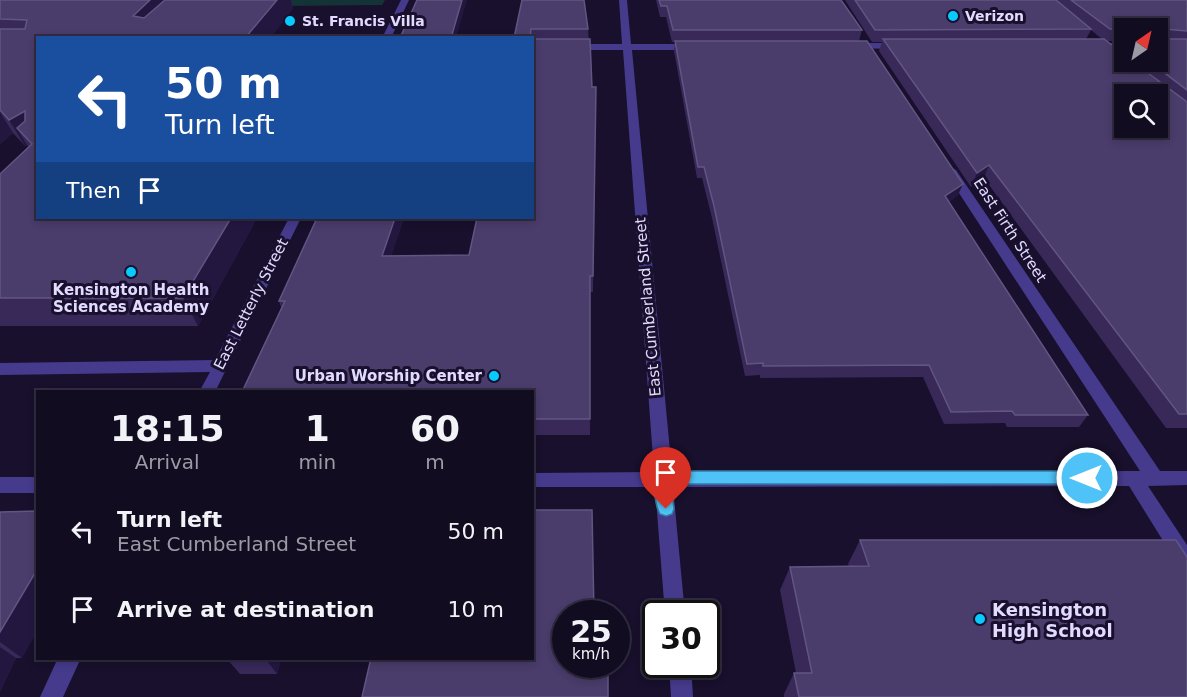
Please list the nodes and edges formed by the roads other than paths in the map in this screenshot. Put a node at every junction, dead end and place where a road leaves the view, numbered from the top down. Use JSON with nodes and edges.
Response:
{"nodes":[{"id":1,"x":405,"y":0,"type":"edge"},
{"id":2,"x":623,"y":0,"type":"edge"},
{"id":3,"x":856,"y":28,"type":"edge"},
{"id":4,"x":387,"y":36,"type":"edge"},
{"id":5,"x":1097,"y":43,"type":"junction"},
{"id":6,"x":1114,"y":45,"type":"edge"},
{"id":7,"x":834,"y":46,"type":"edge"},
{"id":8,"x":915,"y":46,"type":"edge"},
{"id":9,"x":1077,"y":46,"type":"edge"},
{"id":10,"x":534,"y":47,"type":"edge"},
{"id":11,"x":627,"y":47,"type":"junction"},
{"id":12,"x":708,"y":47,"type":"edge"},
{"id":13,"x":872,"y":51,"type":"junction"},
{"id":14,"x":1114,"y":57,"type":"edge"},
{"id":15,"x":940,"y":154,"type":"edge"},
{"id":16,"x":294,"y":219,"type":"edge"},
{"id":17,"x":220,"y":366,"type":"junction"},
{"id":18,"x":0,"y":369,"type":"edge"},
{"id":19,"x":208,"y":390,"type":"edge"},
{"id":20,"x":1154,"y":477,"type":"junction"},
{"id":21,"x":662,"y":478,"type":"junction"},
{"id":22,"x":1134,"y":478,"type":"junction"},
{"id":23,"x":1187,"y":478,"type":"edge"},
{"id":24,"x":534,"y":480,"type":"edge"},
{"id":25,"x":0,"y":485,"type":"edge"},
{"id":26,"x":36,"y":485,"type":"edge"},
{"id":27,"x":1187,"y":562,"type":"edge"},
{"id":28,"x":674,"y":600,"type":"edge"},
{"id":29,"x":69,"y":660,"type":"edge"},
{"id":30,"x":681,"y":678,"type":"edge"},
{"id":31,"x":51,"y":697,"type":"edge"},
{"id":32,"x":682,"y":697,"type":"edge"}],
"edges":[{"from":1,"to":4,"type":"street"},
{"from":2,"to":11,"type":"street","name":"East Cumberland Street"},
{"from":3,"to":13,"type":"street"},
{"from":5,"to":6,"type":"street"},
{"from":5,"to":9,"type":"street"},
{"from":5,"to":14,"type":"street"},
{"from":7,"to":13,"type":"street"},
{"from":8,"to":13,"type":"street"},
{"from":10,"to":11,"type":"street"},
{"from":11,"to":12,"type":"street"},
{"from":11,"to":21,"type":"street","name":"East Cumberland Street"},
{"from":15,"to":20,"type":"street","name":"East Firth Street"},
{"from":16,"to":17,"type":"street","name":"East Letterly Street"},
{"from":17,"to":18,"type":"street"},
{"from":17,"to":19,"type":"street","name":"East Letterly Street"},
{"from":20,"to":22,"type":"street"},
{"from":20,"to":23,"type":"street"},
{"from":21,"to":22,"type":"street"},
{"from":21,"to":24,"type":"street"},
{"from":21,"to":28,"type":"street","name":"East Cumberland Street"},
{"from":22,"to":27,"type":"street"},
{"from":25,"to":26,"type":"street"},
{"from":29,"to":31,"type":"street"},
{"from":30,"to":32,"type":"street"}]}
